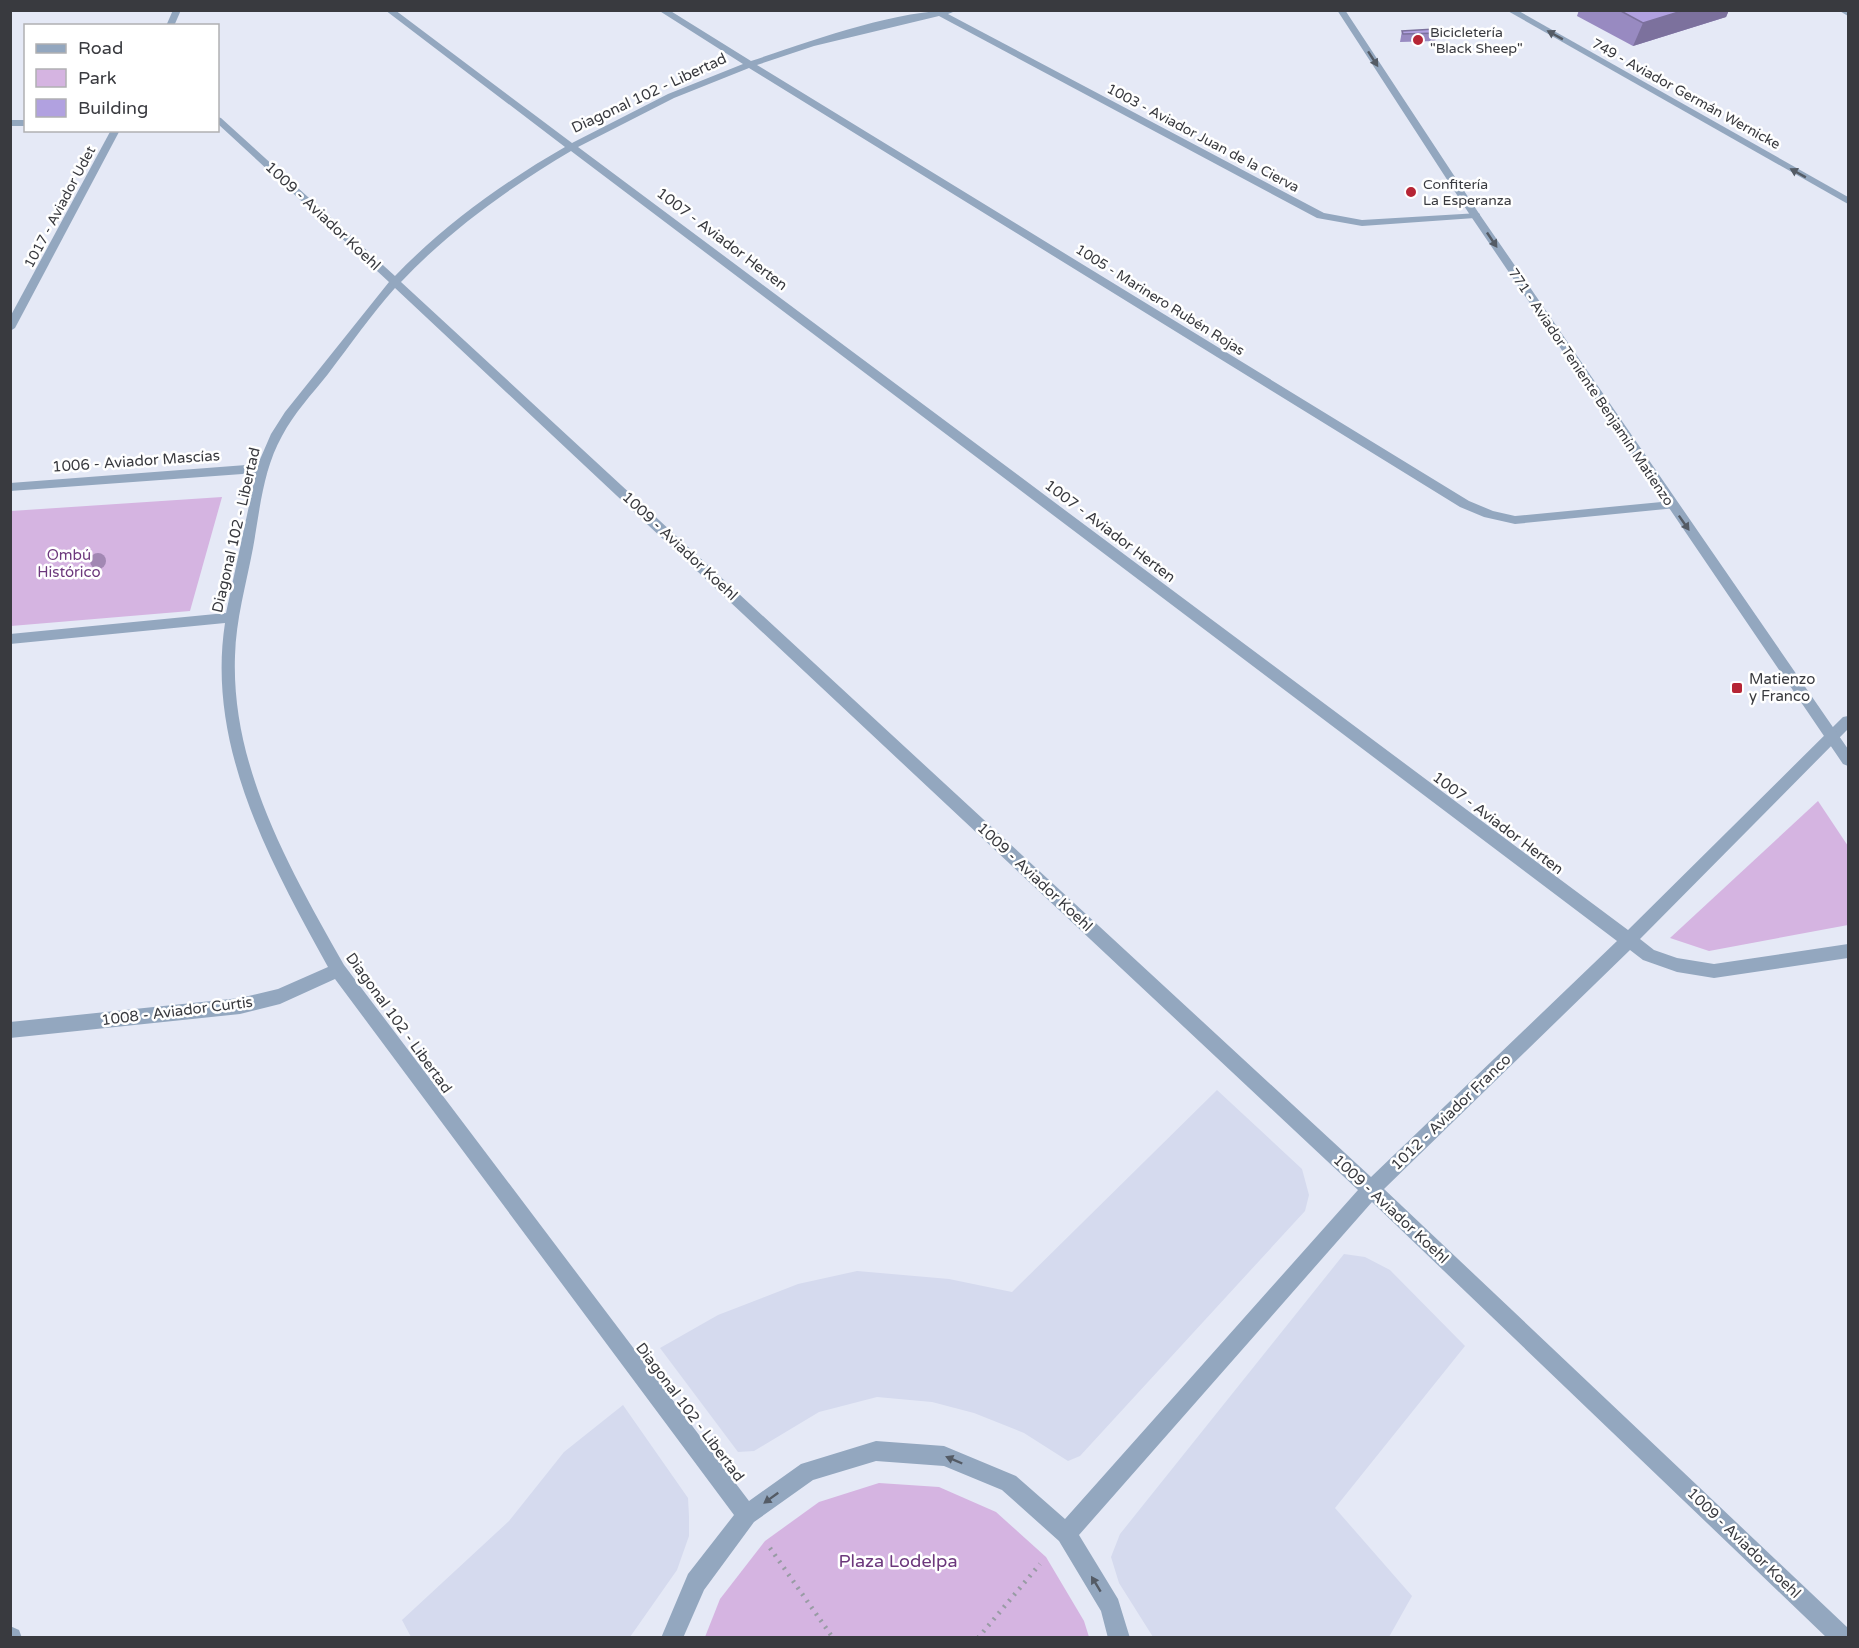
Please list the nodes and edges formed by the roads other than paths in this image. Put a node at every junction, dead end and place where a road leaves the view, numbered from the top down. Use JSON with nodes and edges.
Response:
{"nodes":[{"id":1,"x":177,"y":10,"type":"edge"},
{"id":2,"x":389,"y":10,"type":"edge"},
{"id":3,"x":662,"y":10,"type":"edge"},
{"id":4,"x":1341,"y":10,"type":"edge"},
{"id":5,"x":1510,"y":10,"type":"edge"},
{"id":6,"x":1842,"y":10,"type":"edge"},
{"id":7,"x":943,"y":11,"type":"edge"},
{"id":8,"x":1848,"y":14,"type":"edge"},
{"id":9,"x":171,"y":24,"type":"edge"},
{"id":10,"x":749,"y":64,"type":"junction"},
{"id":11,"x":220,"y":122,"type":"edge"},
{"id":12,"x":115,"y":132,"type":"edge"},
{"id":13,"x":572,"y":147,"type":"junction"},
{"id":14,"x":1848,"y":201,"type":"edge"},
{"id":15,"x":1474,"y":215,"type":"junction"},
{"id":16,"x":395,"y":282,"type":"junction"},
{"id":17,"x":10,"y":328,"type":"edge"},
{"id":18,"x":264,"y":468,"type":"junction"},
{"id":19,"x":10,"y":487,"type":"edge"},
{"id":20,"x":1672,"y":506,"type":"junction"},
{"id":21,"x":232,"y":617,"type":"junction"},
{"id":22,"x":10,"y":639,"type":"edge"},
{"id":23,"x":1848,"y":721,"type":"edge"},
{"id":24,"x":1833,"y":736,"type":"junction"},
{"id":25,"x":1848,"y":759,"type":"edge"},
{"id":26,"x":1628,"y":941,"type":"junction"},
{"id":27,"x":1848,"y":951,"type":"edge"},
{"id":28,"x":338,"y":970,"type":"junction"},
{"id":29,"x":10,"y":1030,"type":"edge"},
{"id":30,"x":1371,"y":1189,"type":"junction"},
{"id":31,"x":747,"y":1515,"type":"junction"},
{"id":32,"x":1066,"y":1534,"type":"junction"},
{"id":33,"x":672,"y":1638,"type":"edge"},
{"id":34,"x":1119,"y":1638,"type":"edge"},
{"id":35,"x":1843,"y":1638,"type":"edge"}],
"edges":[{"from":1,"to":9,"type":"street"},
{"from":2,"to":13,"type":"street","name":"1007 - Aviador Herten"},
{"from":3,"to":10,"type":"street","name":"1005 - Marinero Rubén Rojas"},
{"from":4,"to":15,"type":"street","name":"771 - Aviador Teniente Benjamín Matienzo","one_way":true},
{"from":14,"to":5,"type":"street","name":"749 - Aviador Germán Wernicke","one_way":true},
{"from":6,"to":8,"type":"street"},
{"from":7,"to":10,"type":"street","name":"Diagonal 102 - Libertad"},
{"from":7,"to":15,"type":"street","name":"1003 - Aviador Juan de la Cierva"},
{"from":10,"to":13,"type":"street","name":"Diagonal 102 - Libertad"},
{"from":10,"to":20,"type":"street","name":"1005 - Marinero Rubén Rojas"},
{"from":11,"to":16,"type":"street","name":"1009 - Aviador Koehl"},
{"from":12,"to":17,"type":"street","name":"1017 - Aviador Udet"},
{"from":13,"to":16,"type":"street","name":"Diagonal 102 - Libertad"},
{"from":13,"to":26,"type":"street","name":"1007 - Aviador Herten"},
{"from":15,"to":20,"type":"street","name":"771 - Aviador Teniente Benjamín Matienzo","one_way":true},
{"from":16,"to":18,"type":"street","name":"Diagonal 102 - Libertad"},
{"from":16,"to":30,"type":"street","name":"1009 - Aviador Koehl"},
{"from":18,"to":19,"type":"street","name":"1006 - Aviador Mascías"},
{"from":18,"to":21,"type":"street","name":"Diagonal 102 - Libertad"},
{"from":20,"to":24,"type":"street","name":"771 - Aviador Teniente Benjamín Matienzo","one_way":true},
{"from":21,"to":22,"type":"street"},
{"from":21,"to":28,"type":"street","name":"Diagonal 102 - Libertad"},
{"from":23,"to":24,"type":"street","name":"1012 - Aviador Franco"},
{"from":24,"to":25,"type":"street","name":"771 - Aviador Teniente Benjamín Matienzo"},
{"from":24,"to":26,"type":"street","name":"1012 - Aviador Franco"},
{"from":26,"to":27,"type":"street","name":"1007 - Aviador Herten"},
{"from":26,"to":30,"type":"street","name":"1012 - Aviador Franco"},
{"from":28,"to":29,"type":"street","name":"1008 - Aviador Curtis"},
{"from":28,"to":31,"type":"street","name":"Diagonal 102 - Libertad"},
{"from":30,"to":32,"type":"street","name":"1012 - Aviador Franco"},
{"from":30,"to":35,"type":"street","name":"1009 - Aviador Koehl"},
{"from":32,"to":31,"type":"street","one_way":true},
{"from":31,"to":33,"type":"street"},
{"from":34,"to":32,"type":"street","one_way":true}]}
